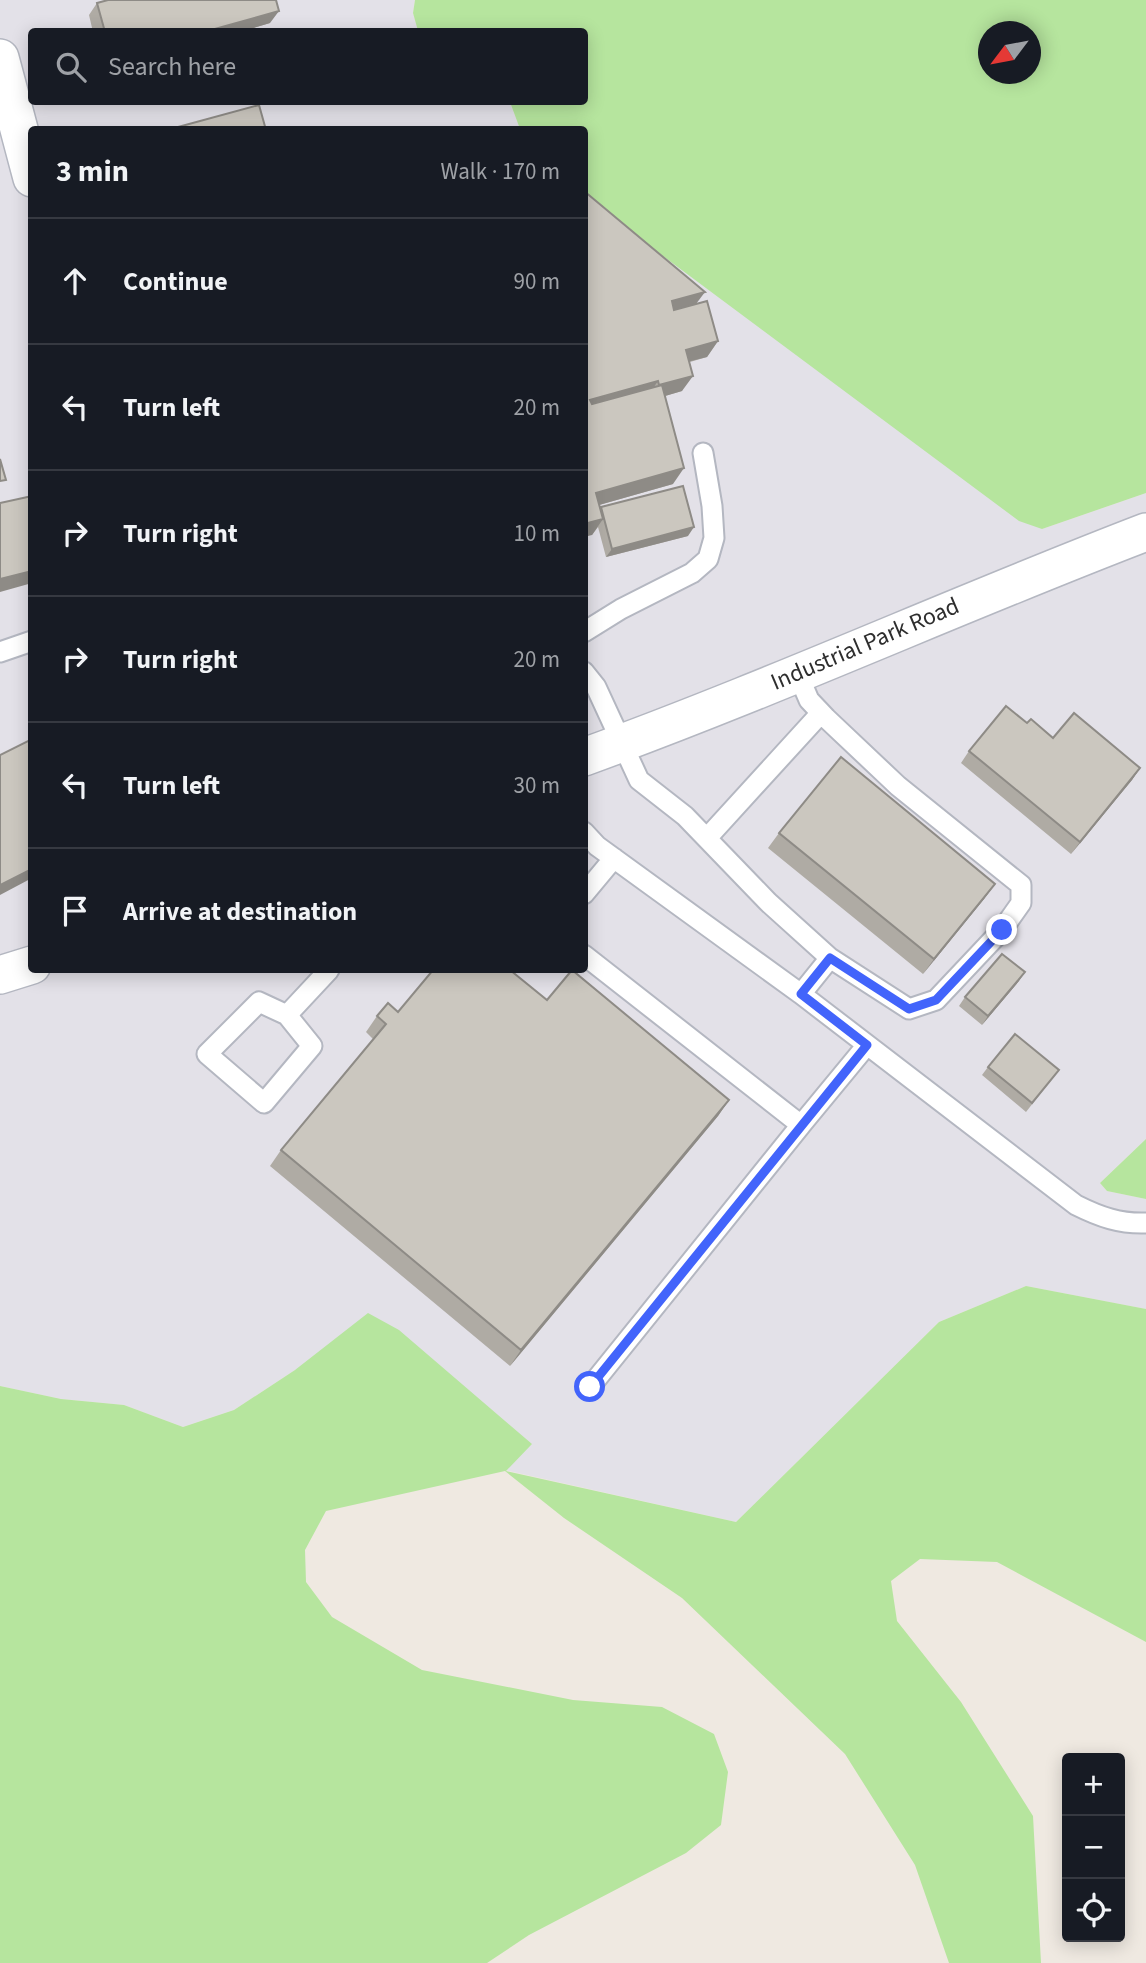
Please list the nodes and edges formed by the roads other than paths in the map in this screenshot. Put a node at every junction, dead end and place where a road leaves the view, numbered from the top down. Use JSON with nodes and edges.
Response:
{"nodes":[{"id":1,"x":0,"y":58,"type":"edge"},
{"id":2,"x":28,"y":163,"type":"edge"},
{"id":3,"x":703,"y":453,"type":"dead end"},
{"id":4,"x":1146,"y":532,"type":"edge"},
{"id":5,"x":588,"y":630,"type":"edge"},
{"id":6,"x":28,"y":642,"type":"edge"},
{"id":7,"x":0,"y":652,"type":"edge"},
{"id":8,"x":797,"y":672,"type":"junction"},
{"id":9,"x":588,"y":677,"type":"edge"},
{"id":10,"x":821,"y":713,"type":"junction"},
{"id":11,"x":622,"y":743,"type":"junction"},
{"id":12,"x":588,"y":756,"type":"edge"},
{"id":13,"x":588,"y":836,"type":"edge"},
{"id":14,"x":707,"y":838,"type":"junction"},
{"id":15,"x":614,"y":858,"type":"junction"},
{"id":16,"x":588,"y":889,"type":"edge"},
{"id":17,"x":588,"y":958,"type":"edge"},
{"id":18,"x":830,"y":958,"type":"junction"},
{"id":19,"x":28,"y":966,"type":"edge"},
{"id":20,"x":326,"y":973,"type":"edge"},
{"id":21,"x":0,"y":975,"type":"edge"},
{"id":22,"x":801,"y":994,"type":"junction"},
{"id":23,"x":287,"y":1015,"type":"junction"},
{"id":24,"x":867,"y":1045,"type":"junction"},
{"id":25,"x":801,"y":1125,"type":"junction"},
{"id":26,"x":1146,"y":1223,"type":"edge"},
{"id":27,"x":590,"y":1387,"type":"dead end"}],
"edges":[{"from":1,"to":2,"type":"street"},
{"from":3,"to":5,"type":"lane"},
{"from":4,"to":8,"type":"street","name":"Industrial Park Road"},
{"from":6,"to":7,"type":"lane"},
{"from":8,"to":10,"type":"lane"},
{"from":8,"to":11,"type":"street","name":"Industrial Park Road"},
{"from":9,"to":11,"type":"lane"},
{"from":10,"to":14,"type":"lane"},
{"from":10,"to":18,"type":"lane"},
{"from":11,"to":12,"type":"street","name":"Industrial Park Road"},
{"from":11,"to":14,"type":"lane"},
{"from":13,"to":15,"type":"lane"},
{"from":14,"to":18,"type":"lane"},
{"from":15,"to":16,"type":"lane"},
{"from":15,"to":22,"type":"lane"},
{"from":17,"to":25,"type":"lane"},
{"from":18,"to":22,"type":"lane"},
{"from":19,"to":21,"type":"street"},
{"from":20,"to":23,"type":"lane"},
{"from":22,"to":24,"type":"lane"},
{"from":23,"to":23,"type":"lane"},
{"from":24,"to":25,"type":"lane"},
{"from":24,"to":26,"type":"lane"},
{"from":25,"to":27,"type":"lane"}]}
